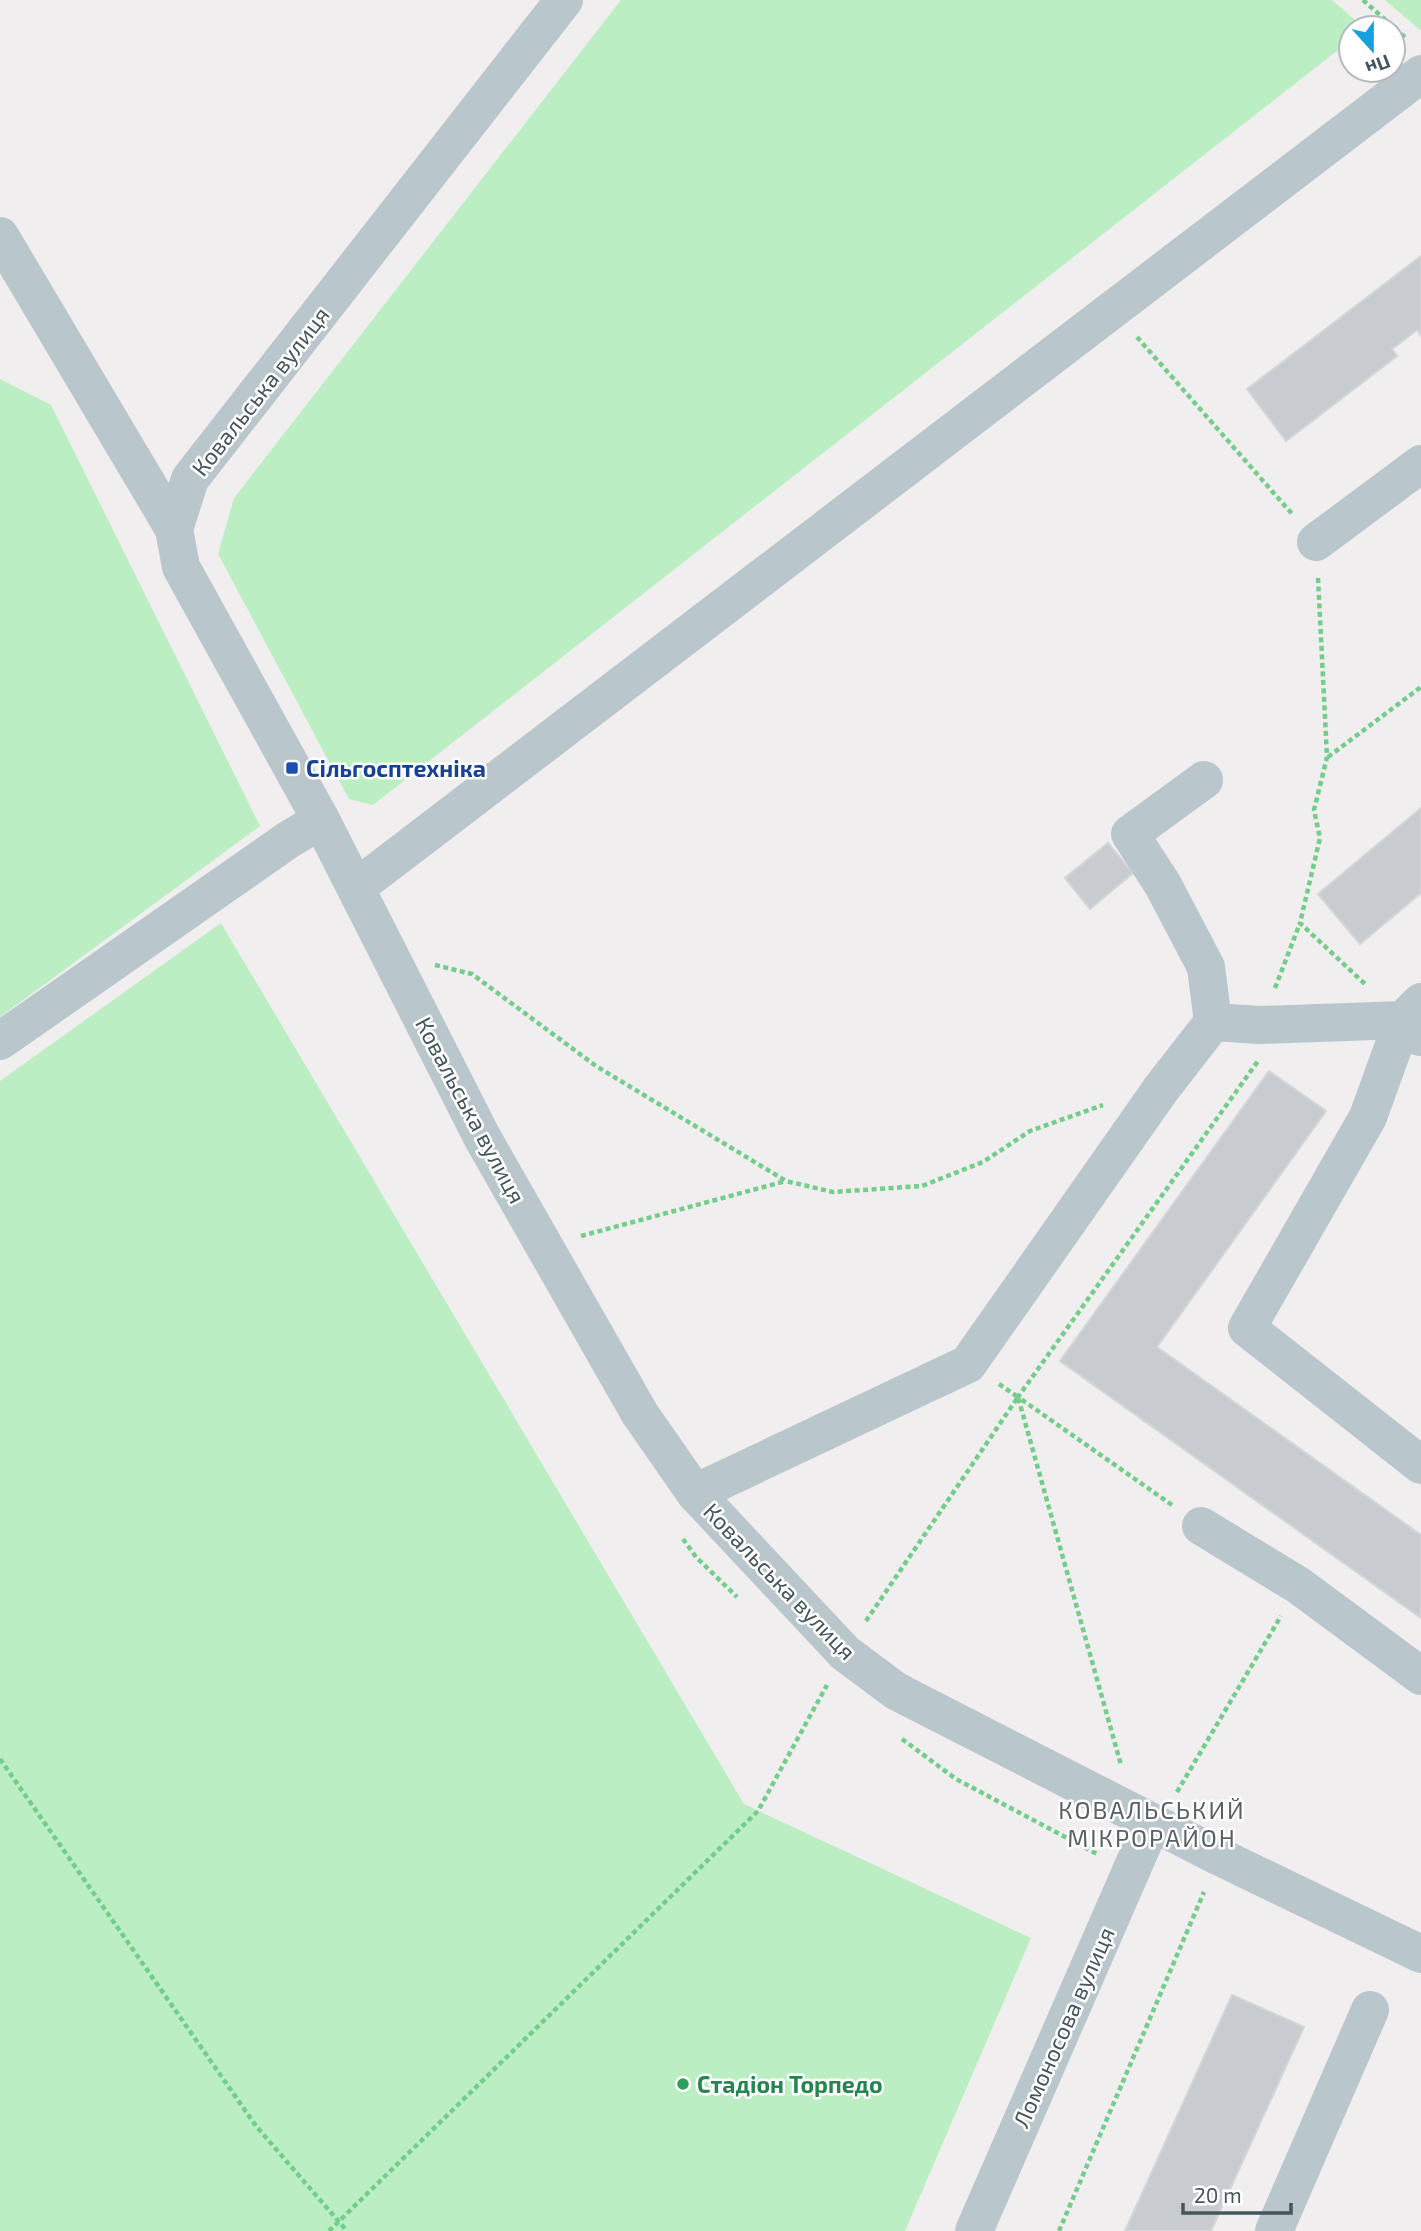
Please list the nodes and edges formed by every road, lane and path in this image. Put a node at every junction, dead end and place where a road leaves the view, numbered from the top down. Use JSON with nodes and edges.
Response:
{"nodes":[{"id":1,"x":564,"y":0,"type":"edge"},
{"id":2,"x":1363,"y":0,"type":"edge"},
{"id":3,"x":1418,"y":67,"type":"edge"},
{"id":4,"x":0,"y":236,"type":"edge"},
{"id":5,"x":1113,"y":310,"type":"junction"},
{"id":6,"x":1421,"y":464,"type":"edge"},
{"id":7,"x":174,"y":529,"type":"junction"},
{"id":8,"x":1316,"y":541,"type":"junction"},
{"id":9,"x":1421,"y":687,"type":"edge"},
{"id":10,"x":1327,"y":757,"type":"junction"},
{"id":11,"x":1204,"y":780,"type":"dead end"},
{"id":12,"x":321,"y":820,"type":"junction"},
{"id":13,"x":357,"y":887,"type":"junction"},
{"id":14,"x":1300,"y":923,"type":"junction"},
{"id":15,"x":389,"y":953,"type":"junction"},
{"id":16,"x":1415,"y":1020,"type":"edge"},
{"id":17,"x":1213,"y":1022,"type":"junction"},
{"id":18,"x":1260,"y":1025,"type":"junction"},
{"id":19,"x":0,"y":1041,"type":"edge"},
{"id":20,"x":1161,"y":1089,"type":"junction"},
{"id":21,"x":786,"y":1181,"type":"junction"},
{"id":22,"x":545,"y":1248,"type":"junction"},
{"id":23,"x":1018,"y":1397,"type":"junction"},
{"id":24,"x":1421,"y":1465,"type":"edge"},
{"id":25,"x":1140,"y":1482,"type":"dead end"},
{"id":26,"x":695,"y":1493,"type":"junction"},
{"id":27,"x":1201,"y":1526,"type":"dead end"},
{"id":28,"x":1298,"y":1585,"type":"junction"},
{"id":29,"x":862,"y":1627,"type":"dead end"},
{"id":30,"x":1421,"y":1676,"type":"edge"},
{"id":31,"x":827,"y":1685,"type":"dead end"},
{"id":32,"x":0,"y":1759,"type":"edge"},
{"id":33,"x":1132,"y":1771,"type":"dead end"},
{"id":34,"x":1165,"y":1787,"type":"dead end"},
{"id":35,"x":1176,"y":1793,"type":"junction"},
{"id":36,"x":1188,"y":1798,"type":"dead end"},
{"id":37,"x":1152,"y":1823,"type":"junction"},
{"id":38,"x":1214,"y":1897,"type":"dead end"},
{"id":39,"x":1421,"y":1954,"type":"edge"},
{"id":40,"x":1370,"y":2010,"type":"dead end"},
{"id":41,"x":338,"y":2222,"type":"junction"},
{"id":42,"x":329,"y":2231,"type":"edge"},
{"id":43,"x":347,"y":2231,"type":"edge"},
{"id":44,"x":974,"y":2231,"type":"edge"},
{"id":45,"x":1059,"y":2231,"type":"edge"},
{"id":46,"x":1274,"y":2231,"type":"edge"}],
"edges":[{"from":1,"to":7,"type":"street","name":"Ковальська вулиця"},
{"from":2,"to":3,"type":"path"},
{"from":3,"to":5,"type":"street"},
{"from":4,"to":7,"type":"street"},
{"from":5,"to":8,"type":"path"},
{"from":5,"to":13,"type":"street"},
{"from":6,"to":8,"type":"street"},
{"from":7,"to":12,"type":"street","name":"Ковальська вулиця"},
{"from":8,"to":10,"type":"path"},
{"from":9,"to":10,"type":"path"},
{"from":10,"to":14,"type":"path"},
{"from":11,"to":17,"type":"street"},
{"from":12,"to":13,"type":"street","name":"Ковальська вулиця"},
{"from":12,"to":19,"type":"street"},
{"from":13,"to":15,"type":"street","name":"Ковальська вулиця"},
{"from":14,"to":16,"type":"path"},
{"from":14,"to":18,"type":"path"},
{"from":15,"to":21,"type":"path"},
{"from":15,"to":22,"type":"street","name":"Ковальська вулиця"},
{"from":16,"to":18,"type":"street"},
{"from":16,"to":24,"type":"street"},
{"from":17,"to":18,"type":"street"},
{"from":17,"to":20,"type":"street"},
{"from":18,"to":23,"type":"path"},
{"from":20,"to":21,"type":"path"},
{"from":20,"to":26,"type":"street"},
{"from":21,"to":22,"type":"path"},
{"from":22,"to":26,"type":"street","name":"Ковальська вулиця"},
{"from":23,"to":25,"type":"path"},
{"from":23,"to":29,"type":"path"},
{"from":23,"to":33,"type":"path"},
{"from":26,"to":37,"type":"street","name":"Ковальська вулиця"},
{"from":27,"to":28,"type":"street"},
{"from":28,"to":30,"type":"street"},
{"from":28,"to":35,"type":"path"},
{"from":31,"to":41,"type":"path"},
{"from":32,"to":41,"type":"path"},
{"from":34,"to":35,"type":"path"},
{"from":35,"to":36,"type":"path"},
{"from":37,"to":39,"type":"street","name":"Ковальська вулиця"},
{"from":37,"to":44,"type":"street","name":"Ломоносова вулиця"},
{"from":38,"to":45,"type":"path"},
{"from":40,"to":46,"type":"street"},
{"from":41,"to":42,"type":"path"},
{"from":41,"to":43,"type":"path"}]}
